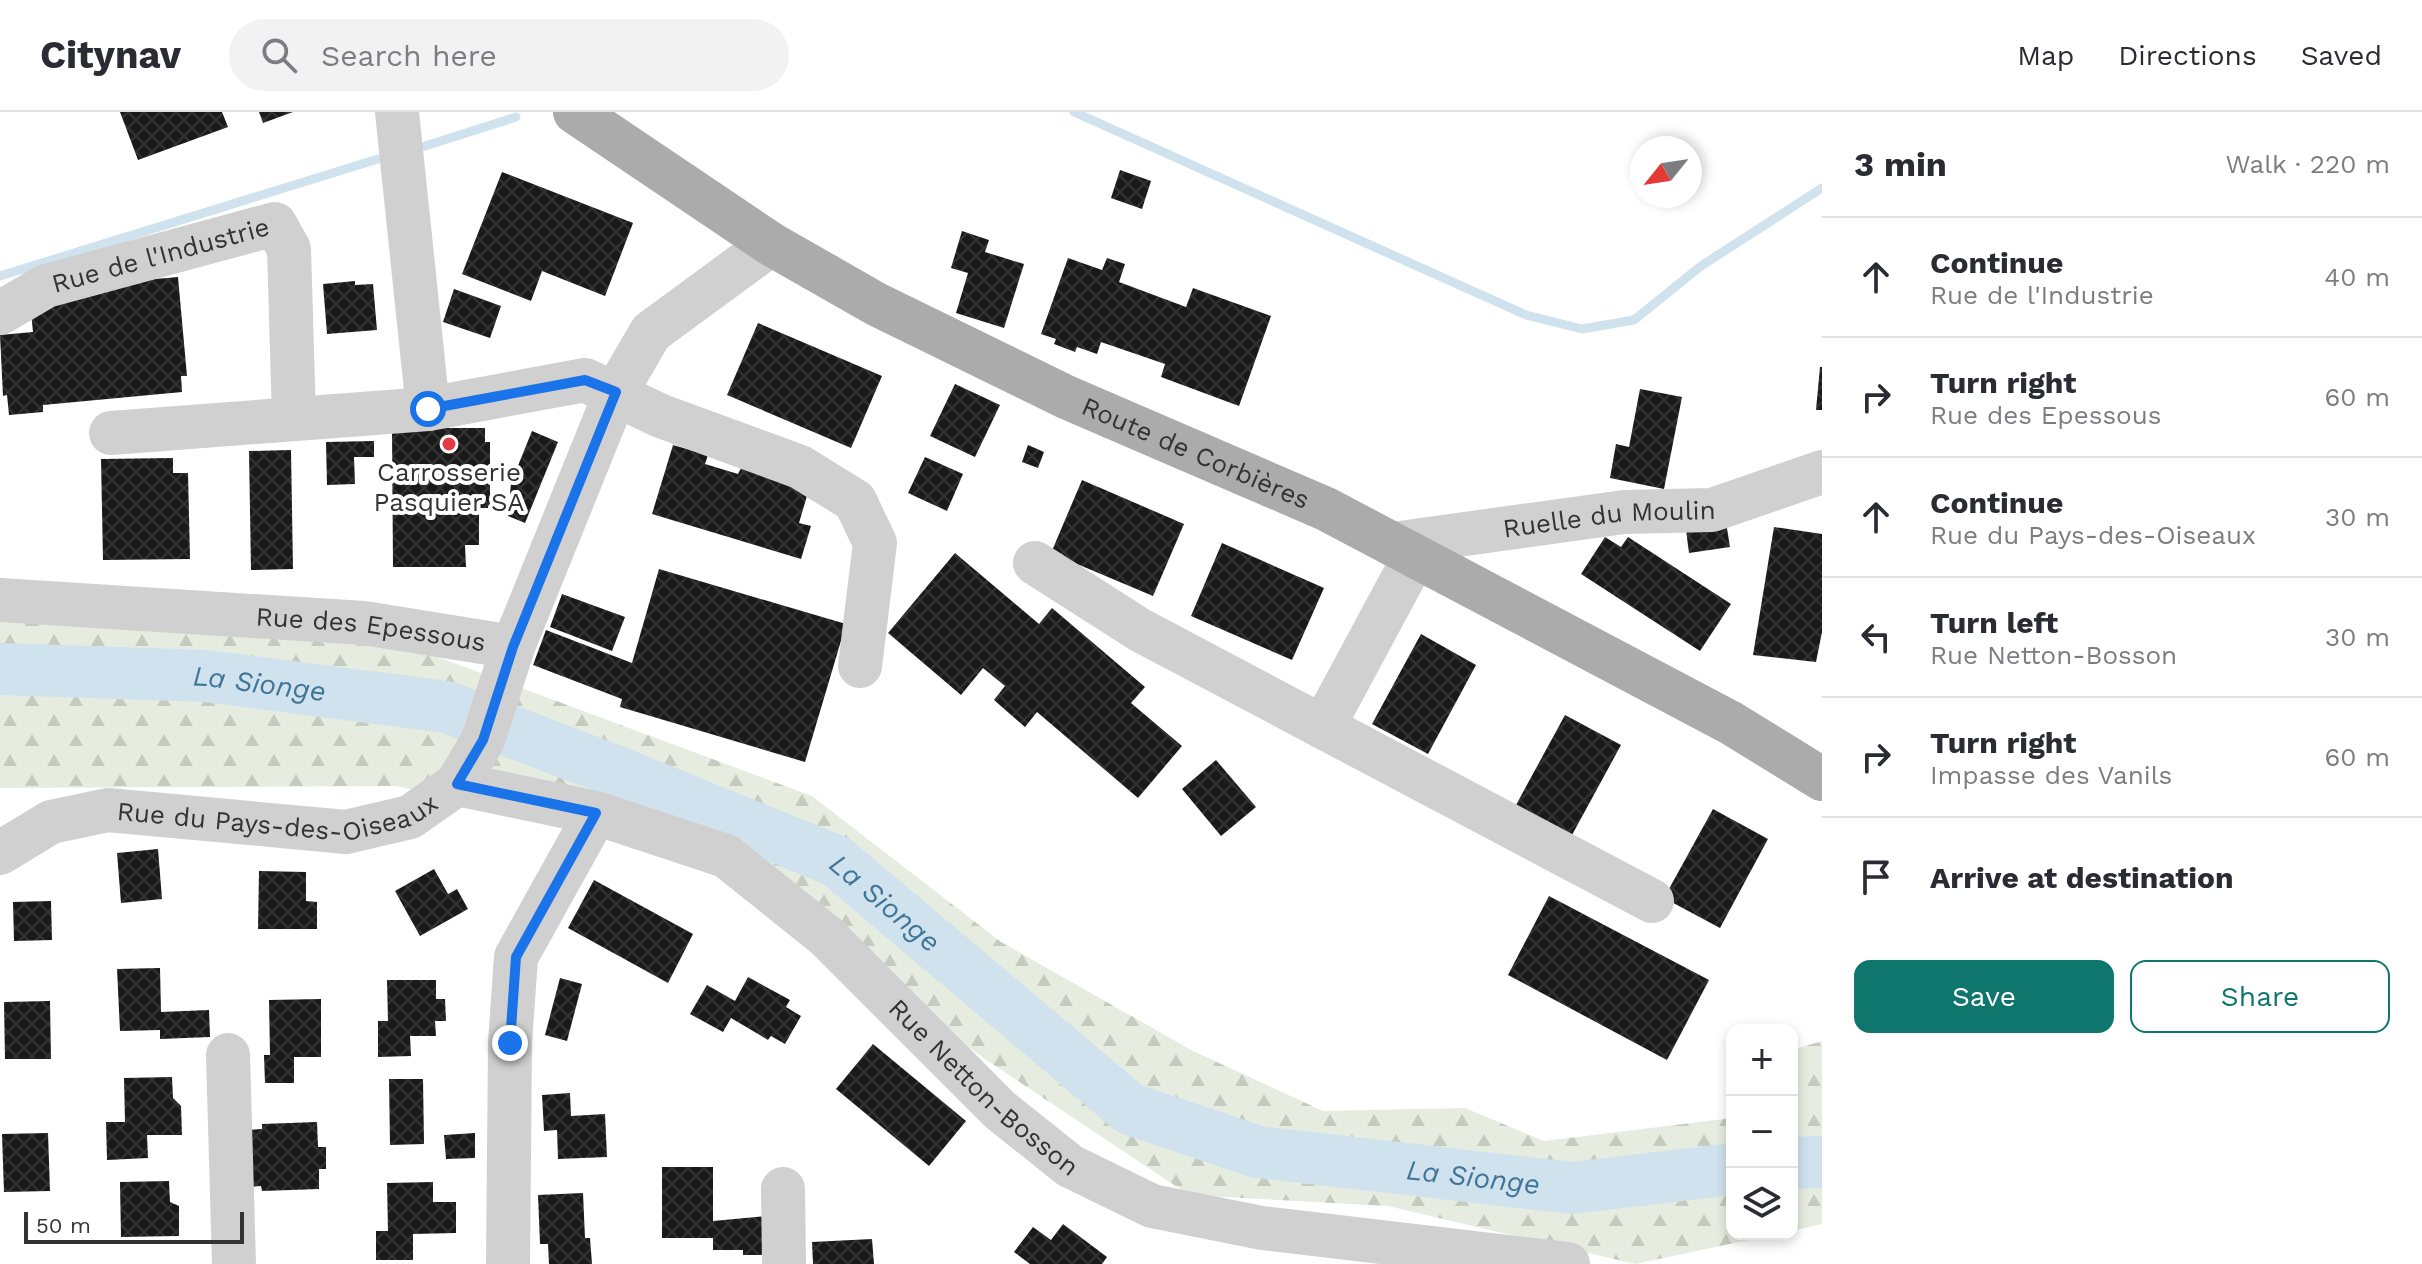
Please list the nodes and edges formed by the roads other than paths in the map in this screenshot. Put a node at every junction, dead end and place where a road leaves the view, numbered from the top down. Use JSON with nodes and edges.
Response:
{"nodes":[{"id":1,"x":397,"y":112,"type":"edge"},
{"id":2,"x":576,"y":113,"type":"edge"},
{"id":3,"x":771,"y":244,"type":"junction"},
{"id":4,"x":0,"y":313,"type":"edge"},
{"id":5,"x":616,"y":392,"type":"junction"},
{"id":6,"x":428,"y":409,"type":"junction"},
{"id":7,"x":294,"y":417,"type":"junction"},
{"id":8,"x":111,"y":433,"type":"dead end"},
{"id":9,"x":1822,"y":472,"type":"edge"},
{"id":10,"x":1404,"y":550,"type":"junction"},
{"id":11,"x":1035,"y":563,"type":"dead end"},
{"id":12,"x":0,"y":600,"type":"edge"},
{"id":13,"x":513,"y":647,"type":"junction"},
{"id":14,"x":860,"y":666,"type":"dead end"},
{"id":15,"x":1323,"y":727,"type":"junction"},
{"id":16,"x":1822,"y":779,"type":"edge"},
{"id":17,"x":457,"y":784,"type":"junction"},
{"id":18,"x":596,"y":813,"type":"junction"},
{"id":19,"x":0,"y":853,"type":"edge"},
{"id":20,"x":1652,"y":901,"type":"dead end"},
{"id":21,"x":228,"y":1055,"type":"dead end"},
{"id":22,"x":783,"y":1189,"type":"dead end"},
{"id":23,"x":234,"y":1264,"type":"edge"},
{"id":24,"x":508,"y":1264,"type":"edge"},
{"id":25,"x":784,"y":1264,"type":"edge"},
{"id":26,"x":1568,"y":1264,"type":"edge"}],
"edges":[{"from":1,"to":6,"type":"street"},
{"from":2,"to":3,"type":"main road","name":"Route de Corbières"},
{"from":3,"to":5,"type":"street","name":"Rue des Epessous"},
{"from":3,"to":10,"type":"main road","name":"Route de Corbières"},
{"from":4,"to":7,"type":"street","name":"Rue de l'Industrie"},
{"from":5,"to":6,"type":"street"},
{"from":5,"to":13,"type":"street","name":"Rue des Epessous"},
{"from":5,"to":14,"type":"street"},
{"from":6,"to":7,"type":"street"},
{"from":7,"to":8,"type":"street"},
{"from":9,"to":10,"type":"street","name":"Ruelle du Moulin"},
{"from":10,"to":15,"type":"street"},
{"from":10,"to":16,"type":"main road","name":"Route de Corbières"},
{"from":11,"to":15,"type":"street"},
{"from":12,"to":13,"type":"street","name":"Rue des Epessous"},
{"from":13,"to":17,"type":"street","name":"Rue du Pays-des-Oiseaux"},
{"from":15,"to":20,"type":"street"},
{"from":17,"to":18,"type":"street","name":"Rue Netton-Bosson"},
{"from":17,"to":19,"type":"street","name":"Rue du Pays-des-Oiseaux"},
{"from":18,"to":24,"type":"street"},
{"from":18,"to":26,"type":"street","name":"Rue Netton-Bosson"},
{"from":21,"to":23,"type":"street"},
{"from":22,"to":25,"type":"street"}]}
